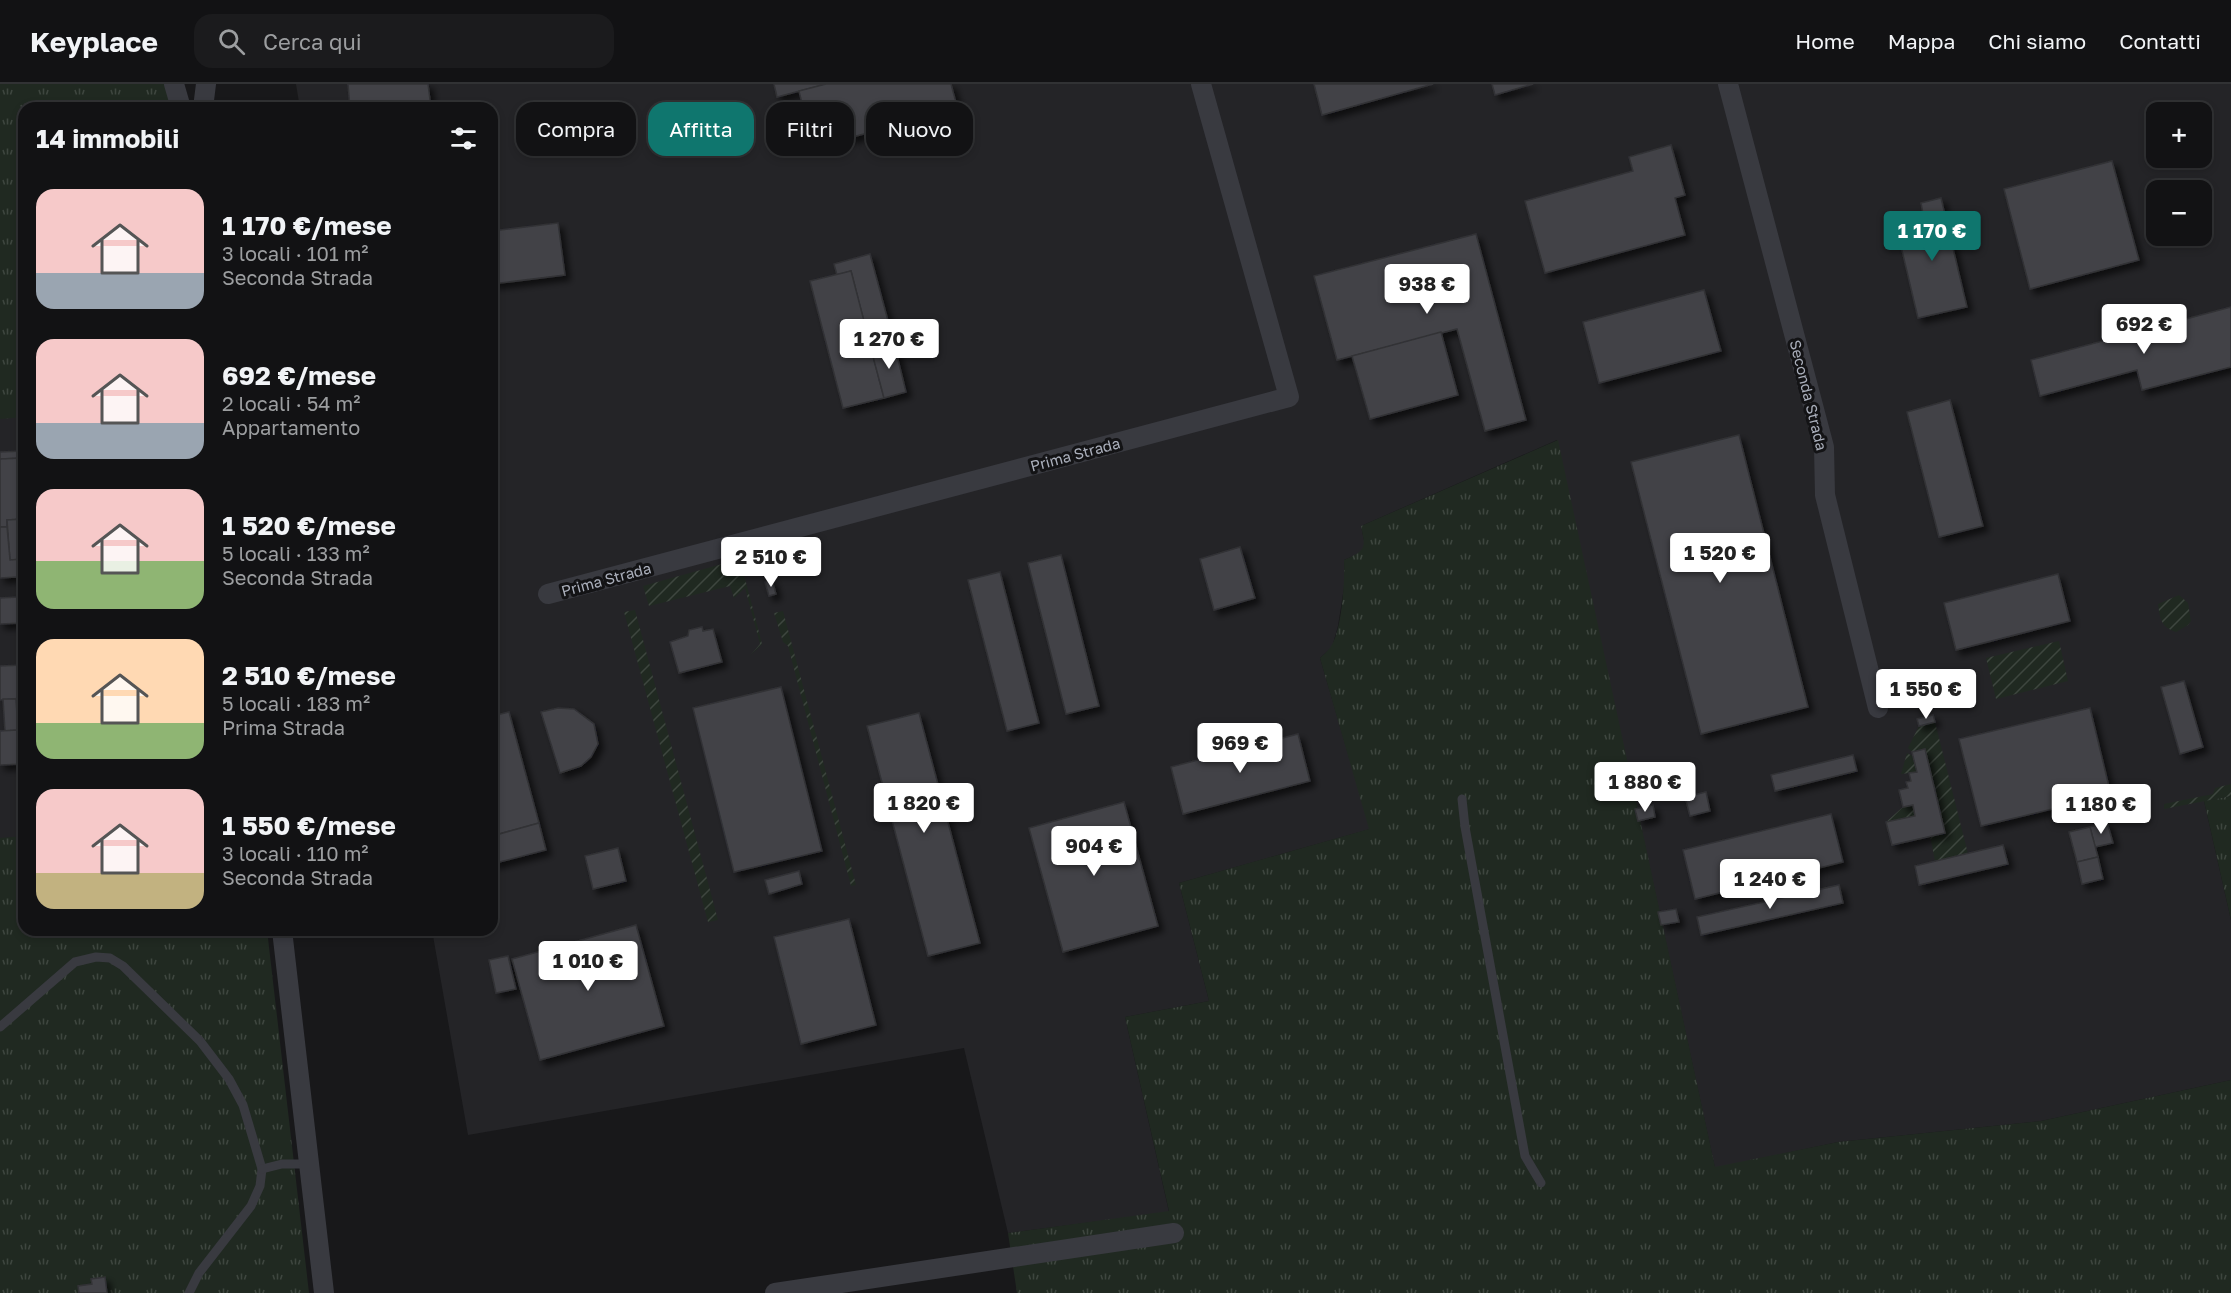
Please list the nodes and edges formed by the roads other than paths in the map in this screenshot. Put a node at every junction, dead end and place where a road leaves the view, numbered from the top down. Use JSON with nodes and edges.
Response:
{"nodes":[{"id":1,"x":174,"y":84,"type":"edge"},
{"id":2,"x":1201,"y":84,"type":"edge"},
{"id":3,"x":1728,"y":84,"type":"edge"},
{"id":4,"x":179,"y":102,"type":"edge"},
{"id":5,"x":548,"y":594,"type":"dead end"},
{"id":6,"x":1878,"y":708,"type":"dead end"},
{"id":7,"x":1462,"y":800,"type":"dead end"},
{"id":8,"x":283,"y":936,"type":"edge"},
{"id":9,"x":0,"y":1027,"type":"edge"},
{"id":10,"x":309,"y":1164,"type":"junction"},
{"id":11,"x":261,"y":1169,"type":"junction"},
{"id":12,"x":1541,"y":1183,"type":"dead end"},
{"id":13,"x":1174,"y":1233,"type":"dead end"},
{"id":14,"x":189,"y":1293,"type":"edge"},
{"id":15,"x":324,"y":1293,"type":"edge"},
{"id":16,"x":776,"y":1293,"type":"edge"}],
"edges":[{"from":1,"to":4,"type":"street"},
{"from":2,"to":5,"type":"street","name":"Prima Strada"},
{"from":3,"to":6,"type":"street","name":"Seconda Strada"},
{"from":7,"to":12,"type":"lane"},
{"from":8,"to":10,"type":"street"},
{"from":9,"to":11,"type":"lane"},
{"from":10,"to":11,"type":"lane"},
{"from":10,"to":15,"type":"street"},
{"from":11,"to":14,"type":"lane"},
{"from":13,"to":16,"type":"street"}]}
